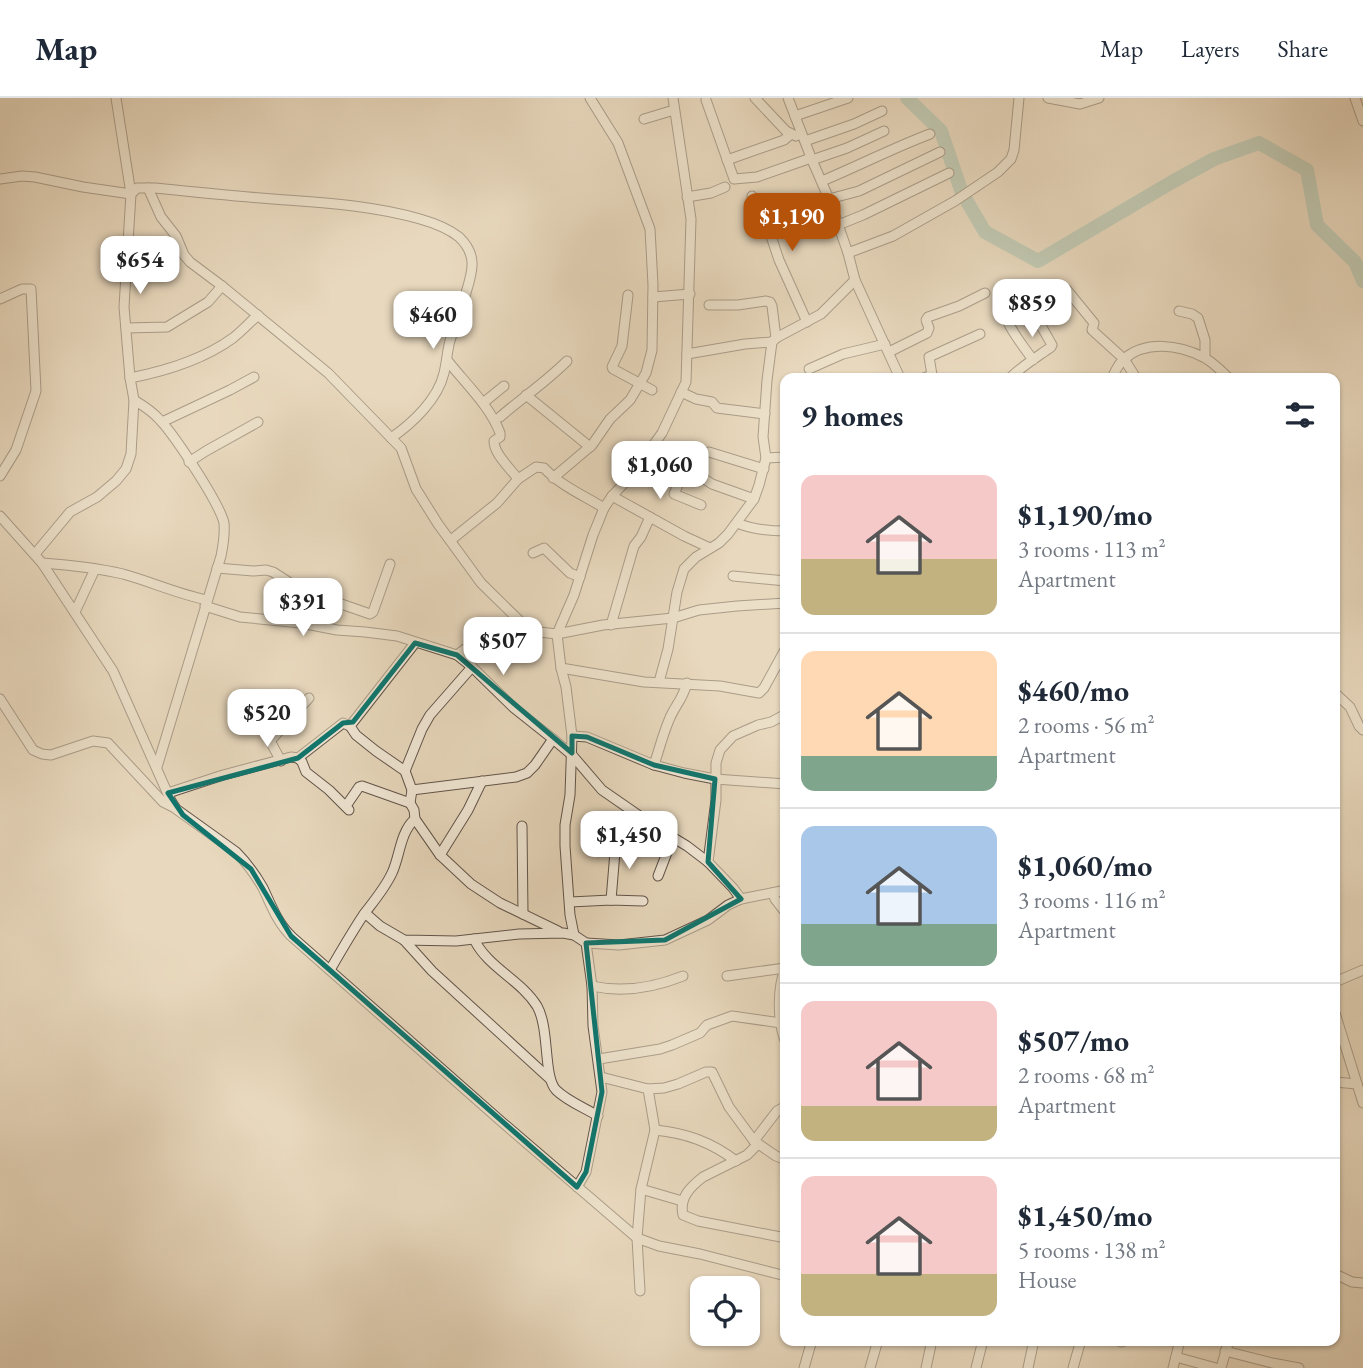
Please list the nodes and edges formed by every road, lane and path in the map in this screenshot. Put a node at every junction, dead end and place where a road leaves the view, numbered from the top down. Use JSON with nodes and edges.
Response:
{"nodes":[{"id":1,"x":116,"y":98,"type":"edge"},
{"id":2,"x":590,"y":98,"type":"edge"},
{"id":3,"x":673,"y":98,"type":"edge"},
{"id":4,"x":755,"y":98,"type":"edge"},
{"id":5,"x":788,"y":98,"type":"edge"},
{"id":6,"x":849,"y":98,"type":"edge"},
{"id":7,"x":1019,"y":98,"type":"edge"},
{"id":8,"x":1048,"y":98,"type":"edge"},
{"id":9,"x":1099,"y":98,"type":"edge"},
{"id":10,"x":1355,"y":98,"type":"edge"},
{"id":11,"x":706,"y":100,"type":"dead end"},
{"id":12,"x":674,"y":110,"type":"junction"},
{"id":13,"x":882,"y":111,"type":"dead end"},
{"id":14,"x":795,"y":116,"type":"junction"},
{"id":15,"x":644,"y":119,"type":"dead end"},
{"id":16,"x":1363,"y":121,"type":"edge"},
{"id":17,"x":884,"y":131,"type":"dead end"},
{"id":18,"x":791,"y":134,"type":"junction"},
{"id":19,"x":930,"y":134,"type":"dead end"},
{"id":20,"x":804,"y":140,"type":"junction"},
{"id":21,"x":940,"y":152,"type":"dead end"},
{"id":22,"x":811,"y":159,"type":"junction"},
{"id":23,"x":727,"y":160,"type":"junction"},
{"id":24,"x":949,"y":173,"type":"dead end"},
{"id":25,"x":0,"y":179,"type":"edge"},
{"id":26,"x":822,"y":181,"type":"junction"},
{"id":27,"x":725,"y":187,"type":"dead end"},
{"id":28,"x":148,"y":188,"type":"junction"},
{"id":29,"x":131,"y":194,"type":"junction"},
{"id":30,"x":752,"y":196,"type":"dead end"},
{"id":31,"x":687,"y":197,"type":"junction"},
{"id":32,"x":830,"y":199,"type":"junction"},
{"id":33,"x":838,"y":225,"type":"junction"},
{"id":34,"x":848,"y":253,"type":"junction"},
{"id":35,"x":855,"y":279,"type":"junction"},
{"id":36,"x":222,"y":286,"type":"junction"},
{"id":37,"x":1067,"y":290,"type":"dead end"},
{"id":38,"x":985,"y":293,"type":"dead end"},
{"id":39,"x":690,"y":294,"type":"junction"},
{"id":40,"x":628,"y":295,"type":"dead end"},
{"id":41,"x":653,"y":297,"type":"junction"},
{"id":42,"x":0,"y":299,"type":"edge"},
{"id":43,"x":709,"y":305,"type":"dead end"},
{"id":44,"x":1179,"y":311,"type":"dead end"},
{"id":45,"x":258,"y":315,"type":"junction"},
{"id":46,"x":807,"y":322,"type":"junction"},
{"id":47,"x":126,"y":328,"type":"junction"},
{"id":48,"x":980,"y":334,"type":"dead end"},
{"id":49,"x":774,"y":340,"type":"junction"},
{"id":50,"x":887,"y":348,"type":"junction"},
{"id":51,"x":687,"y":354,"type":"junction"},
{"id":52,"x":1205,"y":358,"type":"junction"},
{"id":53,"x":1124,"y":359,"type":"junction"},
{"id":54,"x":447,"y":360,"type":"junction"},
{"id":55,"x":1033,"y":360,"type":"junction"},
{"id":56,"x":567,"y":361,"type":"dead end"},
{"id":57,"x":809,"y":369,"type":"dead end"},
{"id":58,"x":898,"y":373,"type":"edge"},
{"id":59,"x":932,"y":373,"type":"edge"},
{"id":60,"x":1016,"y":373,"type":"edge"},
{"id":61,"x":1115,"y":373,"type":"edge"},
{"id":62,"x":1133,"y":373,"type":"edge"},
{"id":63,"x":1220,"y":373,"type":"edge"},
{"id":64,"x":254,"y":377,"type":"dead end"},
{"id":65,"x":131,"y":378,"type":"junction"},
{"id":66,"x":640,"y":384,"type":"junction"},
{"id":67,"x":504,"y":386,"type":"dead end"},
{"id":68,"x":652,"y":390,"type":"dead end"},
{"id":69,"x":681,"y":392,"type":"junction"},
{"id":70,"x":526,"y":395,"type":"junction"},
{"id":71,"x":134,"y":400,"type":"junction"},
{"id":72,"x":483,"y":403,"type":"junction"},
{"id":73,"x":765,"y":414,"type":"junction"},
{"id":74,"x":500,"y":417,"type":"dead end"},
{"id":75,"x":162,"y":422,"type":"junction"},
{"id":76,"x":258,"y":422,"type":"dead end"},
{"id":77,"x":391,"y":438,"type":"junction"},
{"id":78,"x":590,"y":447,"type":"junction"},
{"id":79,"x":649,"y":452,"type":"junction"},
{"id":80,"x":709,"y":452,"type":"dead end"},
{"id":81,"x":780,"y":457,"type":"edge"},
{"id":82,"x":766,"y":458,"type":"junction"},
{"id":83,"x":189,"y":462,"type":"junction"},
{"id":84,"x":685,"y":468,"type":"junction"},
{"id":85,"x":764,"y":470,"type":"junction"},
{"id":86,"x":0,"y":475,"type":"edge"},
{"id":87,"x":552,"y":478,"type":"junction"},
{"id":88,"x":518,"y":479,"type":"junction"},
{"id":89,"x":612,"y":496,"type":"junction"},
{"id":90,"x":754,"y":499,"type":"junction"},
{"id":91,"x":701,"y":505,"type":"dead end"},
{"id":92,"x":604,"y":508,"type":"junction"},
{"id":93,"x":0,"y":516,"type":"edge"},
{"id":94,"x":650,"y":517,"type":"junction"},
{"id":95,"x":737,"y":523,"type":"junction"},
{"id":96,"x":780,"y":531,"type":"edge"},
{"id":97,"x":451,"y":540,"type":"junction"},
{"id":98,"x":710,"y":548,"type":"junction"},
{"id":99,"x":533,"y":553,"type":"dead end"},
{"id":100,"x":35,"y":554,"type":"junction"},
{"id":101,"x":43,"y":563,"type":"junction"},
{"id":102,"x":390,"y":564,"type":"dead end"},
{"id":103,"x":217,"y":568,"type":"junction"},
{"id":104,"x":95,"y":569,"type":"junction"},
{"id":105,"x":733,"y":576,"type":"dead end"},
{"id":106,"x":580,"y":577,"type":"junction"},
{"id":107,"x":780,"y":580,"type":"edge"},
{"id":108,"x":206,"y":603,"type":"junction"},
{"id":109,"x":780,"y":603,"type":"edge"},
{"id":110,"x":75,"y":612,"type":"junction"},
{"id":111,"x":370,"y":614,"type":"junction"},
{"id":112,"x":673,"y":618,"type":"junction"},
{"id":113,"x":611,"y":625,"type":"junction"},
{"id":114,"x":530,"y":631,"type":"junction"},
{"id":115,"x":365,"y":632,"type":"junction"},
{"id":116,"x":556,"y":634,"type":"junction"},
{"id":117,"x":415,"y":643,"type":"junction"},
{"id":118,"x":457,"y":655,"type":"junction"},
{"id":119,"x":780,"y":659,"type":"edge"},
{"id":120,"x":471,"y":667,"type":"junction"},
{"id":121,"x":561,"y":668,"type":"junction"},
{"id":122,"x":660,"y":682,"type":"junction"},
{"id":123,"x":687,"y":683,"type":"junction"},
{"id":124,"x":309,"y":698,"type":"dead end"},
{"id":125,"x":1340,"y":698,"type":"edge"},
{"id":126,"x":0,"y":699,"type":"edge"},
{"id":127,"x":255,"y":708,"type":"dead end"},
{"id":128,"x":780,"y":717,"type":"edge"},
{"id":129,"x":351,"y":726,"type":"junction"},
{"id":130,"x":1363,"y":730,"type":"edge"},
{"id":131,"x":572,"y":736,"type":"junction"},
{"id":132,"x":553,"y":738,"type":"junction"},
{"id":133,"x":270,"y":741,"type":"junction"},
{"id":134,"x":572,"y":755,"type":"junction"},
{"id":135,"x":298,"y":758,"type":"junction"},
{"id":136,"x":281,"y":761,"type":"junction"},
{"id":137,"x":654,"y":765,"type":"junction"},
{"id":138,"x":157,"y":768,"type":"junction"},
{"id":139,"x":405,"y":771,"type":"junction"},
{"id":140,"x":715,"y":779,"type":"junction"},
{"id":141,"x":482,"y":781,"type":"junction"},
{"id":142,"x":780,"y":784,"type":"edge"},
{"id":143,"x":412,"y":790,"type":"junction"},
{"id":144,"x":168,"y":793,"type":"junction"},
{"id":145,"x":410,"y":803,"type":"junction"},
{"id":146,"x":176,"y":809,"type":"junction"},
{"id":147,"x":415,"y":819,"type":"junction"},
{"id":148,"x":522,"y":825,"type":"dead end"},
{"id":149,"x":673,"y":838,"type":"junction"},
{"id":150,"x":617,"y":840,"type":"dead end"},
{"id":151,"x":440,"y":855,"type":"junction"},
{"id":152,"x":708,"y":862,"type":"junction"},
{"id":153,"x":658,"y":876,"type":"dead end"},
{"id":154,"x":780,"y":891,"type":"edge"},
{"id":155,"x":773,"y":893,"type":"junction"},
{"id":156,"x":741,"y":899,"type":"junction"},
{"id":157,"x":611,"y":900,"type":"junction"},
{"id":158,"x":643,"y":901,"type":"dead end"},
{"id":159,"x":570,"y":902,"type":"junction"},
{"id":160,"x":780,"y":905,"type":"edge"},
{"id":161,"x":365,"y":913,"type":"junction"},
{"id":162,"x":523,"y":914,"type":"junction"},
{"id":163,"x":563,"y":933,"type":"junction"},
{"id":164,"x":574,"y":935,"type":"junction"},
{"id":165,"x":474,"y":939,"type":"junction"},
{"id":166,"x":404,"y":940,"type":"junction"},
{"id":167,"x":586,"y":943,"type":"junction"},
{"id":168,"x":780,"y":968,"type":"edge"},
{"id":169,"x":330,"y":970,"type":"junction"},
{"id":170,"x":1363,"y":970,"type":"edge"},
{"id":171,"x":683,"y":976,"type":"dead end"},
{"id":172,"x":727,"y":976,"type":"dead end"},
{"id":173,"x":1340,"y":980,"type":"edge"},
{"id":174,"x":592,"y":986,"type":"junction"},
{"id":175,"x":780,"y":1023,"type":"edge"},
{"id":176,"x":1340,"y":1037,"type":"edge"},
{"id":177,"x":598,"y":1059,"type":"junction"},
{"id":178,"x":601,"y":1077,"type":"junction"},
{"id":179,"x":550,"y":1079,"type":"junction"},
{"id":180,"x":1340,"y":1083,"type":"edge"},
{"id":181,"x":648,"y":1089,"type":"junction"},
{"id":182,"x":1360,"y":1089,"type":"edge"},
{"id":183,"x":1363,"y":1103,"type":"edge"},
{"id":184,"x":780,"y":1109,"type":"edge"},
{"id":185,"x":598,"y":1116,"type":"junction"},
{"id":186,"x":655,"y":1130,"type":"junction"},
{"id":187,"x":756,"y":1143,"type":"junction"},
{"id":188,"x":780,"y":1158,"type":"edge"},
{"id":189,"x":736,"y":1161,"type":"junction"},
{"id":190,"x":577,"y":1187,"type":"junction"},
{"id":191,"x":641,"y":1189,"type":"junction"},
{"id":192,"x":682,"y":1202,"type":"junction"},
{"id":193,"x":780,"y":1237,"type":"edge"},
{"id":194,"x":637,"y":1238,"type":"junction"},
{"id":195,"x":780,"y":1274,"type":"edge"},
{"id":196,"x":1340,"y":1277,"type":"edge"},
{"id":197,"x":1363,"y":1283,"type":"edge"},
{"id":198,"x":640,"y":1292,"type":"dead end"},
{"id":199,"x":810,"y":1346,"type":"edge"},
{"id":200,"x":876,"y":1346,"type":"edge"},
{"id":201,"x":931,"y":1346,"type":"edge"},
{"id":202,"x":982,"y":1346,"type":"edge"},
{"id":203,"x":1033,"y":1346,"type":"edge"},
{"id":204,"x":1079,"y":1346,"type":"edge"},
{"id":205,"x":1179,"y":1346,"type":"edge"},
{"id":206,"x":1227,"y":1346,"type":"edge"},
{"id":207,"x":1226,"y":1351,"type":"junction"},
{"id":208,"x":1176,"y":1357,"type":"junction"},
{"id":209,"x":1271,"y":1366,"type":"edge"},
{"id":210,"x":804,"y":1368,"type":"edge"},
{"id":211,"x":870,"y":1368,"type":"edge"},
{"id":212,"x":926,"y":1368,"type":"edge"},
{"id":213,"x":976,"y":1368,"type":"edge"},
{"id":214,"x":1028,"y":1368,"type":"edge"},
{"id":215,"x":1073,"y":1368,"type":"edge"},
{"id":216,"x":1173,"y":1368,"type":"edge"},
{"id":217,"x":1218,"y":1368,"type":"edge"},
{"id":218,"x":1299,"y":1368,"type":"edge"}],
"edges":[{"from":1,"to":29,"type":"street"},
{"from":2,"to":41,"type":"street"},
{"from":3,"to":12,"type":"street"},
{"from":4,"to":18,"type":"street"},
{"from":5,"to":14,"type":"street"},
{"from":6,"to":14,"type":"street"},
{"from":7,"to":34,"type":"street"},
{"from":8,"to":9,"type":"street"},
{"from":10,"to":16,"type":"street"},
{"from":11,"to":23,"type":"street"},
{"from":12,"to":15,"type":"street"},
{"from":12,"to":31,"type":"street"},
{"from":13,"to":20,"type":"street"},
{"from":14,"to":20,"type":"street"},
{"from":17,"to":22,"type":"street"},
{"from":18,"to":20,"type":"street"},
{"from":18,"to":23,"type":"street"},
{"from":19,"to":26,"type":"street"},
{"from":20,"to":22,"type":"street"},
{"from":21,"to":32,"type":"street"},
{"from":22,"to":23,"type":"street"},
{"from":22,"to":26,"type":"street"},
{"from":24,"to":33,"type":"street"},
{"from":25,"to":29,"type":"street"},
{"from":26,"to":32,"type":"street"},
{"from":27,"to":31,"type":"street"},
{"from":28,"to":29,"type":"street"},
{"from":28,"to":36,"type":"street"},
{"from":28,"to":54,"type":"street"},
{"from":29,"to":47,"type":"street"},
{"from":30,"to":46,"type":"street"},
{"from":31,"to":39,"type":"street"},
{"from":32,"to":33,"type":"street"},
{"from":33,"to":34,"type":"street"},
{"from":34,"to":35,"type":"street"},
{"from":35,"to":46,"type":"street"},
{"from":35,"to":50,"type":"street"},
{"from":36,"to":45,"type":"street"},
{"from":36,"to":47,"type":"street"},
{"from":37,"to":53,"type":"street"},
{"from":38,"to":50,"type":"street"},
{"from":39,"to":41,"type":"street"},
{"from":39,"to":51,"type":"street"},
{"from":40,"to":66,"type":"street"},
{"from":41,"to":66,"type":"street"},
{"from":42,"to":86,"type":"street"},
{"from":43,"to":49,"type":"street"},
{"from":44,"to":52,"type":"street"},
{"from":45,"to":65,"type":"street"},
{"from":45,"to":77,"type":"street"},
{"from":46,"to":49,"type":"street"},
{"from":47,"to":65,"type":"street"},
{"from":48,"to":59,"type":"street"},
{"from":49,"to":51,"type":"street"},
{"from":49,"to":73,"type":"street"},
{"from":50,"to":57,"type":"street"},
{"from":50,"to":58,"type":"street"},
{"from":51,"to":69,"type":"street"},
{"from":52,"to":53,"type":"street"},
{"from":52,"to":63,"type":"street"},
{"from":53,"to":61,"type":"street"},
{"from":53,"to":62,"type":"street"},
{"from":54,"to":72,"type":"street"},
{"from":54,"to":77,"type":"street"},
{"from":55,"to":55,"type":"street"},
{"from":55,"to":60,"type":"street"},
{"from":56,"to":70,"type":"street"},
{"from":64,"to":75,"type":"street"},
{"from":65,"to":71,"type":"street"},
{"from":66,"to":68,"type":"street"},
{"from":66,"to":78,"type":"street"},
{"from":67,"to":72,"type":"street"},
{"from":69,"to":73,"type":"street"},
{"from":69,"to":79,"type":"street"},
{"from":70,"to":74,"type":"street"},
{"from":70,"to":78,"type":"street"},
{"from":71,"to":75,"type":"street"},
{"from":71,"to":100,"type":"street"},
{"from":72,"to":88,"type":"street"},
{"from":73,"to":82,"type":"street"},
{"from":75,"to":83,"type":"street"},
{"from":76,"to":83,"type":"street"},
{"from":77,"to":97,"type":"street"},
{"from":78,"to":87,"type":"street"},
{"from":79,"to":84,"type":"street"},
{"from":79,"to":89,"type":"street"},
{"from":80,"to":85,"type":"street"},
{"from":81,"to":82,"type":"street"},
{"from":82,"to":85,"type":"street"},
{"from":83,"to":103,"type":"street"},
{"from":84,"to":90,"type":"street"},
{"from":84,"to":91,"type":"street"},
{"from":85,"to":90,"type":"street"},
{"from":87,"to":88,"type":"street"},
{"from":87,"to":92,"type":"street"},
{"from":88,"to":97,"type":"street"},
{"from":89,"to":92,"type":"street"},
{"from":89,"to":94,"type":"street"},
{"from":90,"to":95,"type":"street"},
{"from":92,"to":106,"type":"street"},
{"from":93,"to":100,"type":"street"},
{"from":94,"to":98,"type":"street"},
{"from":94,"to":113,"type":"street"},
{"from":95,"to":96,"type":"street"},
{"from":95,"to":98,"type":"street"},
{"from":97,"to":114,"type":"street"},
{"from":98,"to":112,"type":"street"},
{"from":99,"to":106,"type":"street"},
{"from":100,"to":101,"type":"street"},
{"from":101,"to":104,"type":"street"},
{"from":101,"to":110,"type":"street"},
{"from":102,"to":111,"type":"street"},
{"from":103,"to":108,"type":"street"},
{"from":103,"to":111,"type":"street"},
{"from":104,"to":108,"type":"street"},
{"from":104,"to":110,"type":"street"},
{"from":105,"to":107,"type":"street"},
{"from":106,"to":116,"type":"street"},
{"from":108,"to":115,"type":"street"},
{"from":108,"to":138,"type":"street"},
{"from":109,"to":112,"type":"street"},
{"from":110,"to":138,"type":"street"},
{"from":111,"to":115,"type":"street"},
{"from":112,"to":113,"type":"street"},
{"from":112,"to":122,"type":"street"},
{"from":113,"to":116,"type":"street"},
{"from":114,"to":116,"type":"street"},
{"from":114,"to":118,"type":"street"},
{"from":115,"to":117,"type":"street"},
{"from":116,"to":121,"type":"street"},
{"from":117,"to":118,"type":"street"},
{"from":117,"to":129,"type":"street"},
{"from":118,"to":120,"type":"street"},
{"from":119,"to":123,"type":"street"},
{"from":120,"to":132,"type":"street"},
{"from":120,"to":139,"type":"street"},
{"from":121,"to":122,"type":"street"},
{"from":121,"to":131,"type":"street"},
{"from":122,"to":123,"type":"street"},
{"from":123,"to":137,"type":"street"},
{"from":124,"to":133,"type":"street"},
{"from":125,"to":130,"type":"street"},
{"from":126,"to":146,"type":"street"},
{"from":127,"to":133,"type":"street"},
{"from":128,"to":140,"type":"street"},
{"from":129,"to":135,"type":"street"},
{"from":129,"to":139,"type":"street"},
{"from":131,"to":134,"type":"street"},
{"from":131,"to":137,"type":"street"},
{"from":132,"to":134,"type":"street"},
{"from":132,"to":141,"type":"street"},
{"from":133,"to":136,"type":"street"},
{"from":134,"to":149,"type":"street"},
{"from":134,"to":159,"type":"street"},
{"from":135,"to":136,"type":"street"},
{"from":135,"to":145,"type":"street"},
{"from":136,"to":144,"type":"street"},
{"from":137,"to":140,"type":"street"},
{"from":138,"to":144,"type":"street"},
{"from":139,"to":143,"type":"street"},
{"from":140,"to":142,"type":"street"},
{"from":140,"to":152,"type":"street"},
{"from":141,"to":143,"type":"street"},
{"from":141,"to":151,"type":"street"},
{"from":143,"to":145,"type":"street"},
{"from":144,"to":146,"type":"street"},
{"from":145,"to":147,"type":"street"},
{"from":146,"to":169,"type":"street"},
{"from":147,"to":151,"type":"street"},
{"from":147,"to":161,"type":"street"},
{"from":148,"to":162,"type":"street"},
{"from":149,"to":152,"type":"street"},
{"from":149,"to":153,"type":"street"},
{"from":150,"to":157,"type":"street"},
{"from":151,"to":162,"type":"street"},
{"from":152,"to":156,"type":"street"},
{"from":154,"to":155,"type":"street"},
{"from":155,"to":156,"type":"street"},
{"from":155,"to":160,"type":"street"},
{"from":156,"to":167,"type":"street"},
{"from":157,"to":158,"type":"street"},
{"from":157,"to":159,"type":"street"},
{"from":159,"to":164,"type":"street"},
{"from":161,"to":166,"type":"street"},
{"from":161,"to":169,"type":"street"},
{"from":162,"to":163,"type":"street"},
{"from":163,"to":164,"type":"street"},
{"from":163,"to":165,"type":"street"},
{"from":164,"to":167,"type":"street"},
{"from":165,"to":166,"type":"street"},
{"from":165,"to":179,"type":"street"},
{"from":166,"to":179,"type":"street"},
{"from":167,"to":174,"type":"street"},
{"from":168,"to":172,"type":"street"},
{"from":169,"to":190,"type":"street"},
{"from":170,"to":173,"type":"street"},
{"from":171,"to":174,"type":"street"},
{"from":174,"to":177,"type":"street"},
{"from":175,"to":177,"type":"street"},
{"from":176,"to":182,"type":"street"},
{"from":177,"to":178,"type":"street"},
{"from":178,"to":181,"type":"street"},
{"from":178,"to":185,"type":"street"},
{"from":179,"to":185,"type":"street"},
{"from":180,"to":182,"type":"street"},
{"from":181,"to":186,"type":"street"},
{"from":181,"to":187,"type":"street"},
{"from":182,"to":183,"type":"street"},
{"from":184,"to":187,"type":"street"},
{"from":185,"to":190,"type":"street"},
{"from":186,"to":189,"type":"street"},
{"from":186,"to":191,"type":"street"},
{"from":187,"to":188,"type":"street"},
{"from":187,"to":189,"type":"street"},
{"from":189,"to":192,"type":"street"},
{"from":190,"to":194,"type":"street"},
{"from":191,"to":192,"type":"street"},
{"from":191,"to":194,"type":"street"},
{"from":192,"to":193,"type":"street"},
{"from":194,"to":195,"type":"street"},
{"from":194,"to":198,"type":"street"},
{"from":196,"to":197,"type":"street"},
{"from":199,"to":210,"type":"street"},
{"from":200,"to":211,"type":"street"},
{"from":201,"to":212,"type":"street"},
{"from":202,"to":213,"type":"street"},
{"from":203,"to":214,"type":"street"},
{"from":204,"to":215,"type":"street"},
{"from":205,"to":208,"type":"street"},
{"from":206,"to":207,"type":"street"},
{"from":207,"to":209,"type":"street"},
{"from":207,"to":217,"type":"street"},
{"from":208,"to":216,"type":"street"},
{"from":208,"to":217,"type":"street"},
{"from":209,"to":218,"type":"street"}]}
